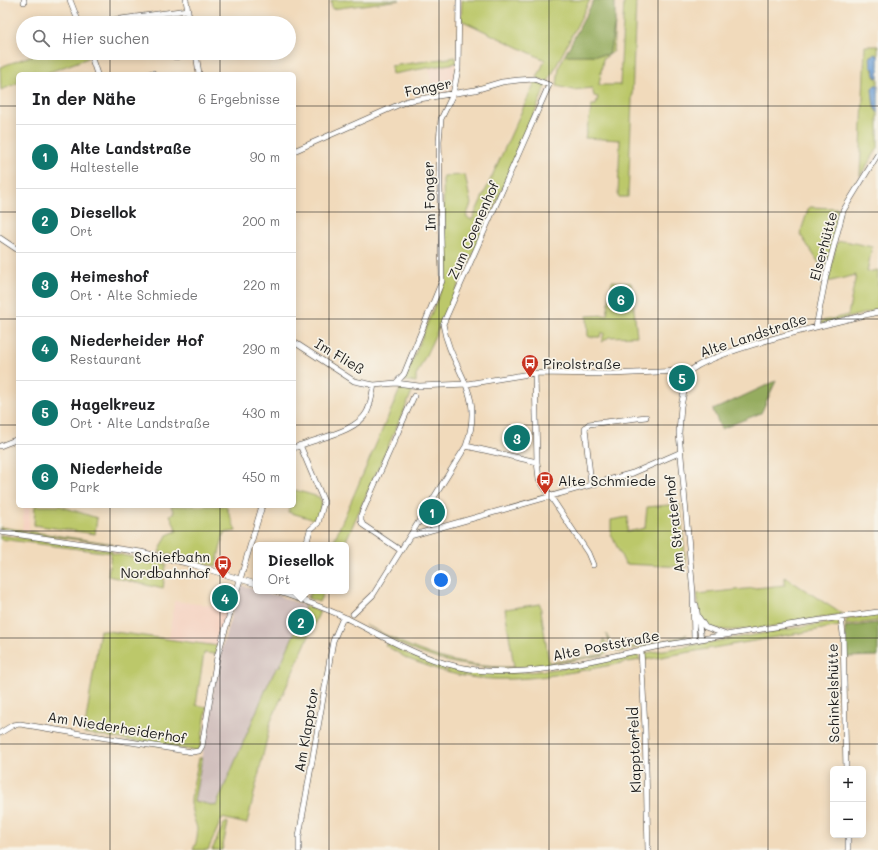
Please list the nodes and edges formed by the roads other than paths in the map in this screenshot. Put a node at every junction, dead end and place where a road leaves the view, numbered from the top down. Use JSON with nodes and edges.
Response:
{"nodes":[{"id":1,"x":70,"y":0,"type":"edge"},
{"id":2,"x":186,"y":0,"type":"edge"},
{"id":3,"x":459,"y":0,"type":"edge"},
{"id":4,"x":188,"y":10,"type":"junction"},
{"id":5,"x":76,"y":16,"type":"edge"},
{"id":6,"x":143,"y":16,"type":"edge"},
{"id":7,"x":189,"y":16,"type":"edge"},
{"id":8,"x":92,"y":60,"type":"edge"},
{"id":9,"x":197,"y":60,"type":"edge"},
{"id":10,"x":96,"y":72,"type":"edge"},
{"id":11,"x":199,"y":72,"type":"edge"},
{"id":12,"x":549,"y":85,"type":"joint"},
{"id":13,"x":453,"y":94,"type":"junction"},
{"id":14,"x":296,"y":150,"type":"edge"},
{"id":15,"x":878,"y":154,"type":"edge"},
{"id":16,"x":0,"y":238,"type":"edge"},
{"id":17,"x":16,"y":249,"type":"edge"},
{"id":18,"x":878,"y":312,"type":"edge"},
{"id":19,"x":816,"y":327,"type":"junction"},
{"id":20,"x":296,"y":343,"type":"edge"},
{"id":21,"x":535,"y":373,"type":"junction"},
{"id":22,"x":688,"y":373,"type":"junction"},
{"id":23,"x":396,"y":383,"type":"junction"},
{"id":24,"x":467,"y":384,"type":"junction"},
{"id":25,"x":374,"y":385,"type":"junction"},
{"id":26,"x":414,"y":396,"type":"dead end"},
{"id":27,"x":646,"y":417,"type":"dead end"},
{"id":28,"x":16,"y":440,"type":"edge"},
{"id":29,"x":300,"y":445,"type":"junction"},
{"id":30,"x":0,"y":446,"type":"edge"},
{"id":31,"x":466,"y":446,"type":"junction"},
{"id":32,"x":296,"y":447,"type":"edge"},
{"id":33,"x":679,"y":452,"type":"junction"},
{"id":34,"x":537,"y":462,"type":"junction"},
{"id":35,"x":591,"y":484,"type":"junction"},
{"id":36,"x":550,"y":496,"type":"junction"},
{"id":37,"x":261,"y":508,"type":"edge"},
{"id":38,"x":0,"y":532,"type":"edge"},
{"id":39,"x":410,"y":536,"type":"junction"},
{"id":40,"x":307,"y":542,"type":"edge"},
{"id":41,"x":400,"y":550,"type":"junction"},
{"id":42,"x":593,"y":565,"type":"dead end"},
{"id":43,"x":240,"y":579,"type":"junction"},
{"id":44,"x":253,"y":583,"type":"edge"},
{"id":45,"x":693,"y":593,"type":"junction"},
{"id":46,"x":284,"y":594,"type":"edge"},
{"id":47,"x":878,"y":612,"type":"edge"},
{"id":48,"x":353,"y":614,"type":"dead end"},
{"id":49,"x":841,"y":617,"type":"junction"},
{"id":50,"x":347,"y":618,"type":"junction"},
{"id":51,"x":699,"y":618,"type":"junction"},
{"id":52,"x":741,"y":633,"type":"junction"},
{"id":53,"x":701,"y":639,"type":"junction"},
{"id":54,"x":694,"y":640,"type":"junction"},
{"id":55,"x":641,"y":650,"type":"junction"},
{"id":56,"x":0,"y":733,"type":"edge"},
{"id":57,"x":846,"y":766,"type":"edge"},
{"id":58,"x":848,"y":838,"type":"edge"},
{"id":59,"x":299,"y":850,"type":"edge"},
{"id":60,"x":648,"y":850,"type":"edge"},
{"id":61,"x":848,"y":850,"type":"edge"}],
"edges":[{"from":1,"to":5,"type":"street"},
{"from":2,"to":4,"type":"street"},
{"from":3,"to":13,"type":"street","name":"Im Fonger"},
{"from":4,"to":6,"type":"street"},
{"from":4,"to":7,"type":"street"},
{"from":8,"to":10,"type":"street"},
{"from":9,"to":11,"type":"street"},
{"from":12,"to":13,"type":"street","name":"Fonger"},
{"from":12,"to":24,"type":"street","name":"Zum Coenenhof"},
{"from":13,"to":14,"type":"street","name":"Fonger"},
{"from":13,"to":23,"type":"street","name":"Im Fonger"},
{"from":15,"to":19,"type":"street","name":"Elserhütte"},
{"from":16,"to":17,"type":"street"},
{"from":18,"to":19,"type":"street","name":"Alte Landstraße"},
{"from":19,"to":22,"type":"street","name":"Alte Landstraße"},
{"from":20,"to":25,"type":"street","name":"Im Fließ"},
{"from":21,"to":22,"type":"street","name":"Im Fließ"},
{"from":21,"to":24,"type":"street","name":"Im Fließ"},
{"from":21,"to":34,"type":"street"},
{"from":22,"to":33,"type":"street","name":"Alte Landstraße"},
{"from":23,"to":24,"type":"street","name":"Im Fließ"},
{"from":23,"to":25,"type":"street","name":"Im Fließ"},
{"from":24,"to":31,"type":"street"},
{"from":25,"to":29,"type":"street"},
{"from":26,"to":41,"type":"street"},
{"from":27,"to":35,"type":"street"},
{"from":28,"to":30,"type":"street"},
{"from":29,"to":32,"type":"street"},
{"from":29,"to":40,"type":"street"},
{"from":31,"to":34,"type":"street"},
{"from":31,"to":39,"type":"street"},
{"from":33,"to":35,"type":"street"},
{"from":33,"to":45,"type":"street","name":"Am Straterhof"},
{"from":34,"to":36,"type":"street"},
{"from":35,"to":36,"type":"street"},
{"from":36,"to":39,"type":"street"},
{"from":36,"to":42,"type":"street"},
{"from":37,"to":43,"type":"street"},
{"from":38,"to":43,"type":"street"},
{"from":39,"to":41,"type":"street"},
{"from":41,"to":48,"type":"street"},
{"from":43,"to":44,"type":"street"},
{"from":43,"to":56,"type":"street","name":"Am Niederheiderhof"},
{"from":45,"to":51,"type":"street","name":"Am Straterhof"},
{"from":45,"to":54,"type":"street","name":"Am Straterhof"},
{"from":46,"to":50,"type":"street","name":"Alte Poststraße"},
{"from":47,"to":49,"type":"street","name":"Alte Poststraße"},
{"from":49,"to":52,"type":"street","name":"Alte Poststraße"},
{"from":49,"to":57,"type":"street","name":"Schinkelshütte"},
{"from":50,"to":55,"type":"street","name":"Alte Poststraße"},
{"from":50,"to":59,"type":"street","name":"Am Klapptor"},
{"from":51,"to":52,"type":"street"},
{"from":51,"to":53,"type":"street","name":"Am Straterhof"},
{"from":52,"to":53,"type":"street","name":"Alte Poststraße"},
{"from":53,"to":54,"type":"street","name":"Alte Poststraße"},
{"from":54,"to":55,"type":"street","name":"Alte Poststraße"},
{"from":55,"to":60,"type":"street","name":"Klapptorfeld"},
{"from":58,"to":61,"type":"street"}]}
